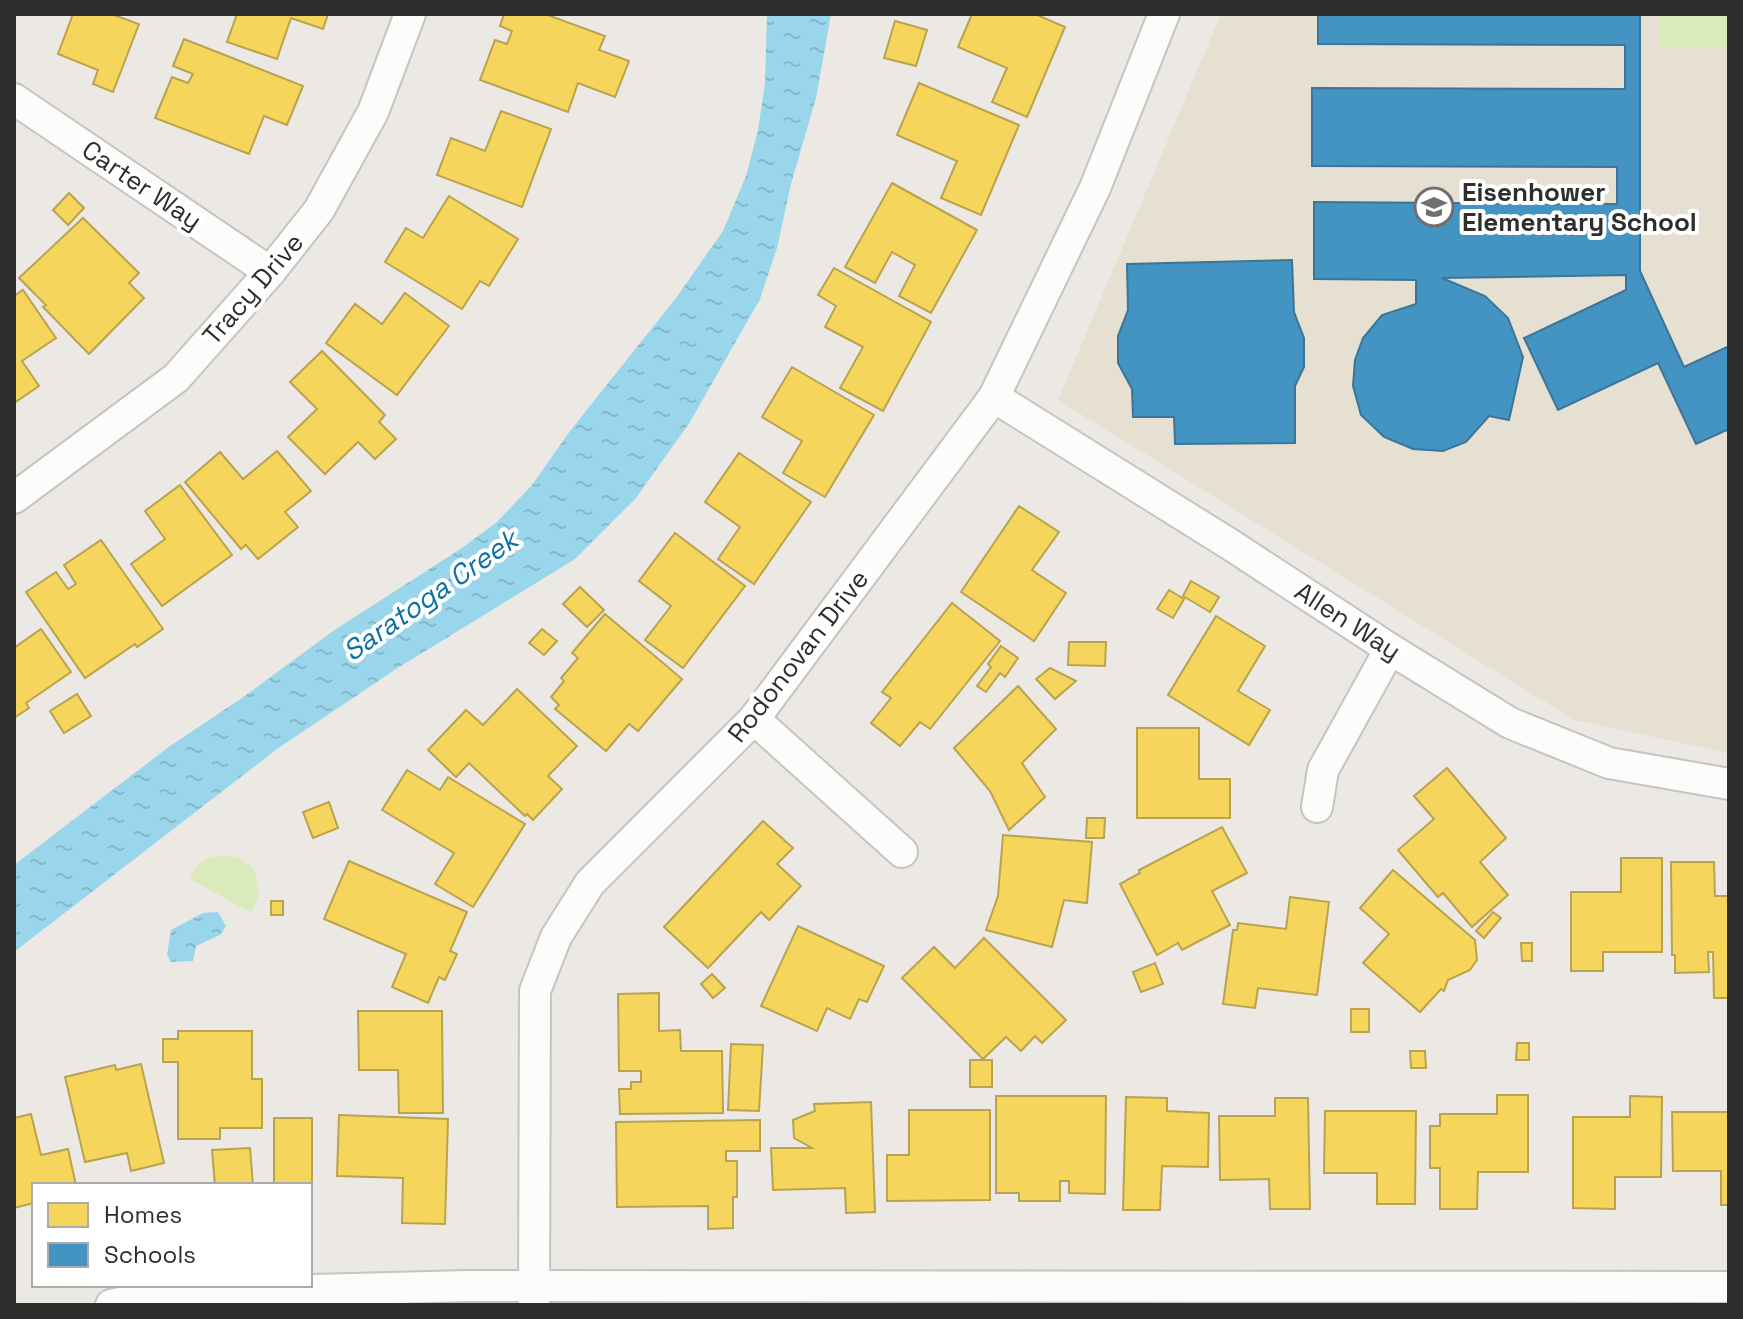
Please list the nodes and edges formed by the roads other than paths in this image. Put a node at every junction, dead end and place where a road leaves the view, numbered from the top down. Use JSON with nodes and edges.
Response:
{"nodes":[{"id":1,"x":410,"y":14,"type":"edge"},
{"id":2,"x":1164,"y":14,"type":"edge"},
{"id":3,"x":14,"y":99,"type":"edge"},
{"id":4,"x":270,"y":272,"type":"junction"},
{"id":5,"x":994,"y":397,"type":"junction"},
{"id":6,"x":14,"y":498,"type":"edge"},
{"id":7,"x":1390,"y":649,"type":"junction"},
{"id":8,"x":754,"y":719,"type":"junction"},
{"id":9,"x":1729,"y":784,"type":"edge"},
{"id":10,"x":1317,"y":807,"type":"dead end"},
{"id":11,"x":902,"y":852,"type":"dead end"},
{"id":12,"x":1729,"y":1287,"type":"edge"},
{"id":13,"x":534,"y":1295,"type":"edge"},
{"id":14,"x":1020,"y":1296,"type":"edge"},
{"id":15,"x":1446,"y":1296,"type":"edge"},
{"id":16,"x":111,"y":1305,"type":"edge"}],
"edges":[{"from":1,"to":4,"type":"street","name":"Tracy Drive"},
{"from":2,"to":5,"type":"street","name":"Rodonovan Drive"},
{"from":3,"to":4,"type":"street","name":"Carter Way"},
{"from":4,"to":6,"type":"street","name":"Tracy Drive"},
{"from":5,"to":7,"type":"street","name":"Allen Way"},
{"from":5,"to":8,"type":"street","name":"Rodonovan Drive"},
{"from":7,"to":9,"type":"street","name":"Allen Way"},
{"from":7,"to":10,"type":"street"},
{"from":8,"to":11,"type":"street"},
{"from":8,"to":13,"type":"street","name":"Rodonovan Drive"},
{"from":12,"to":15,"type":"street"},
{"from":13,"to":14,"type":"street"},
{"from":13,"to":16,"type":"street"},
{"from":14,"to":15,"type":"street"}]}
